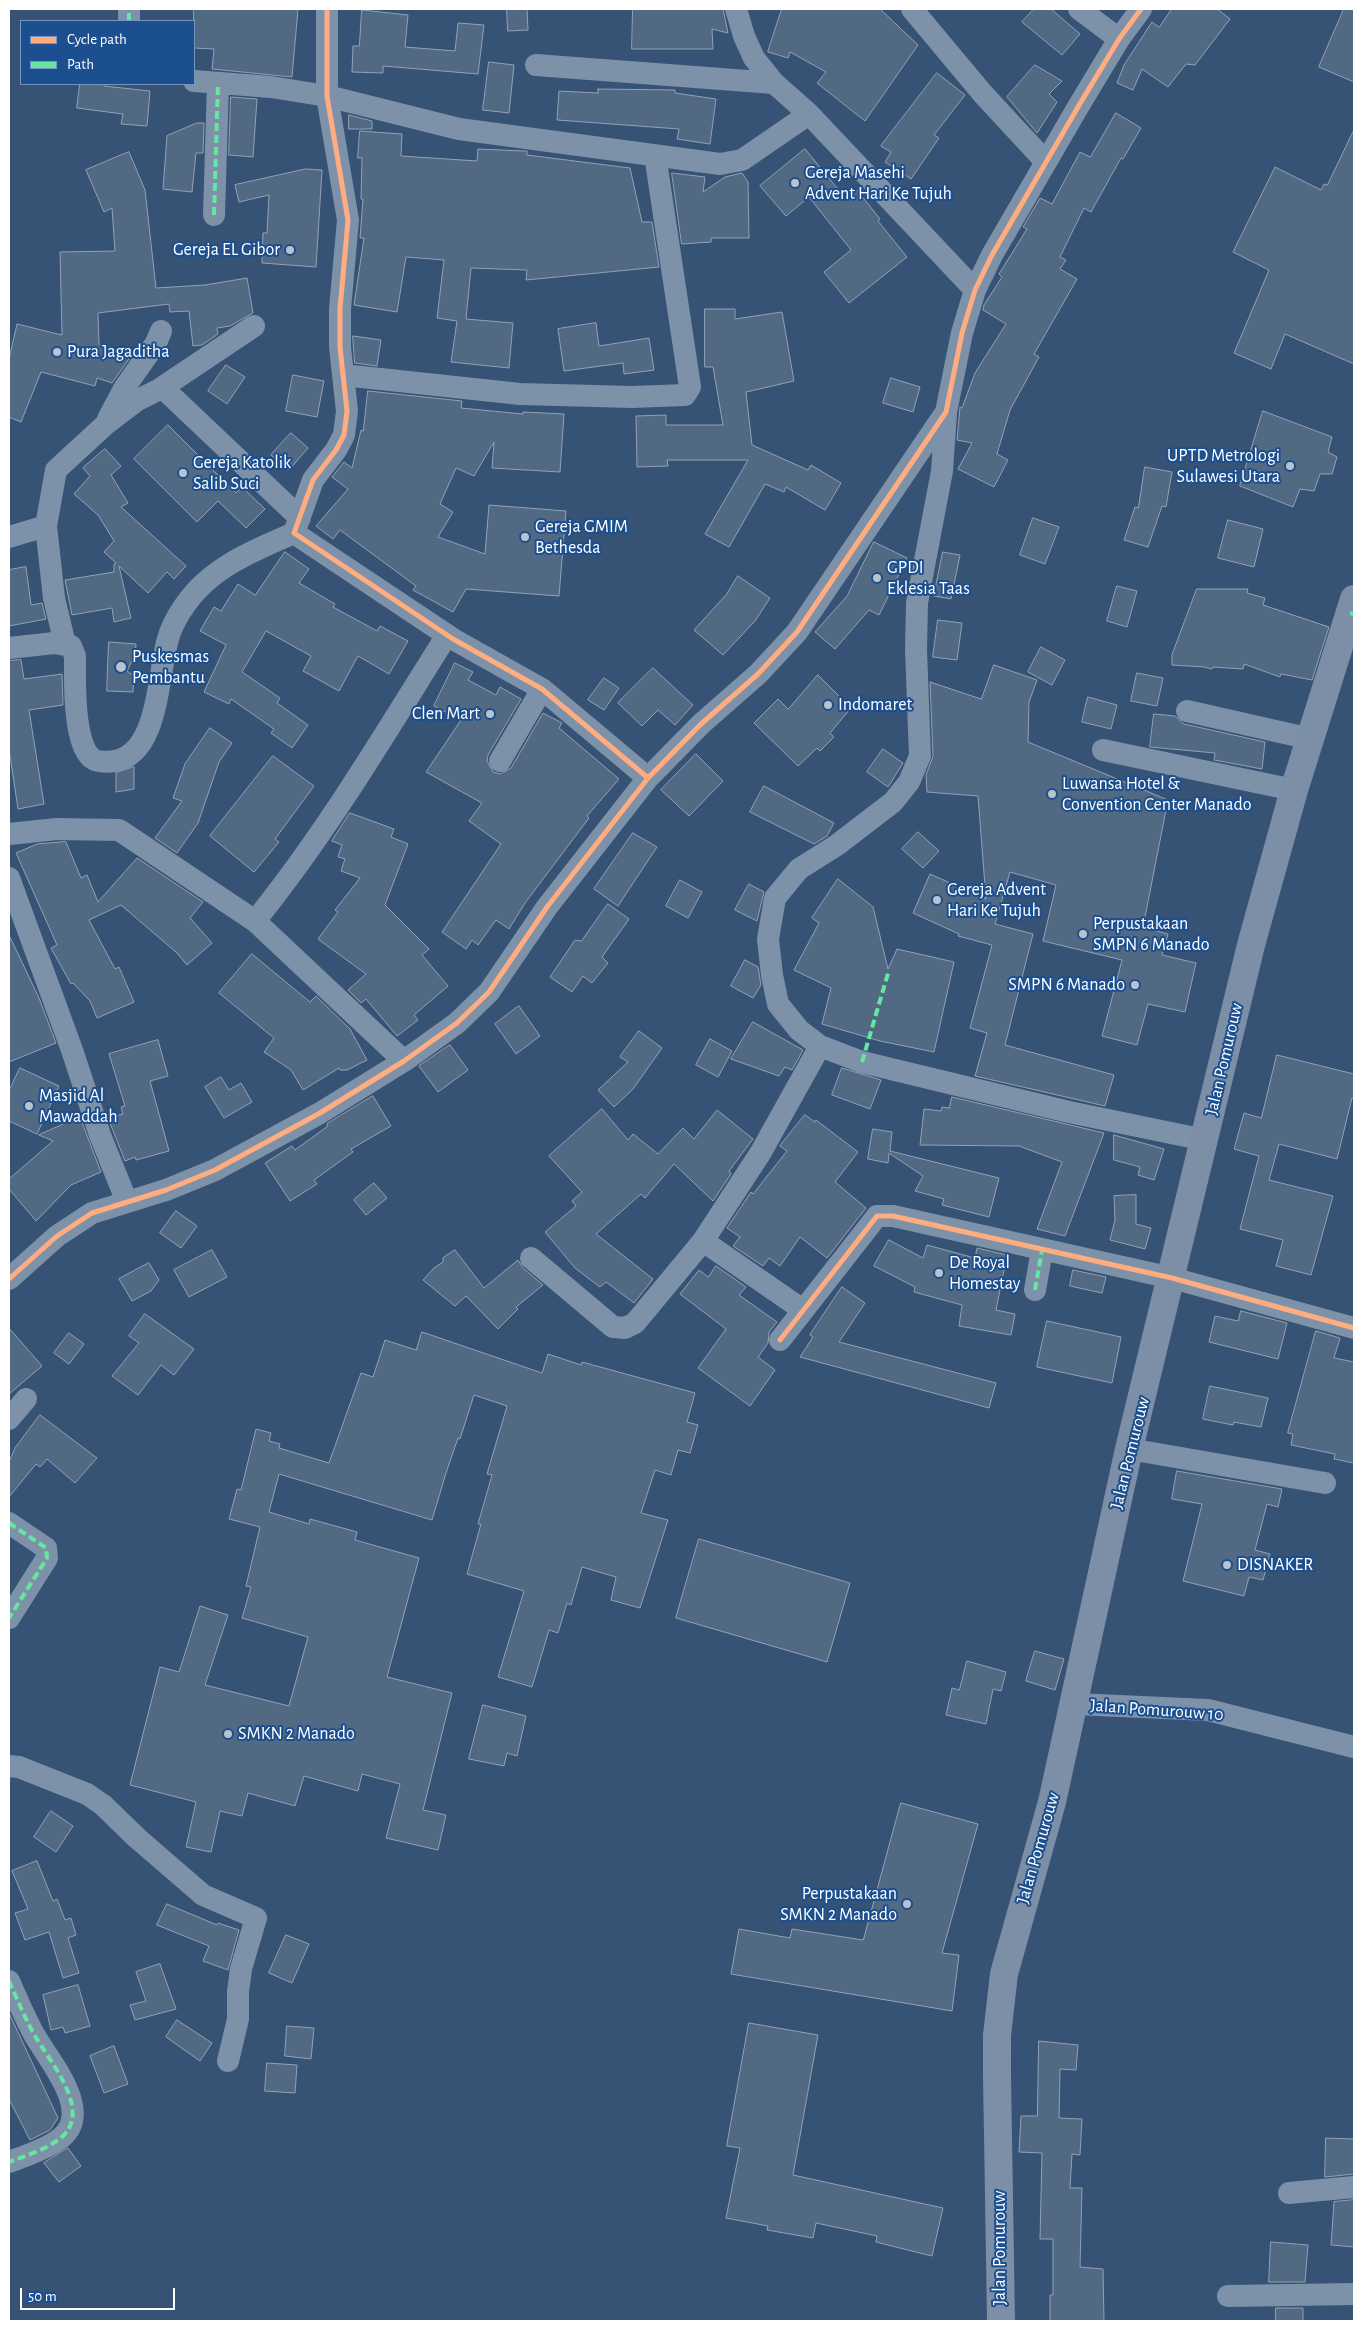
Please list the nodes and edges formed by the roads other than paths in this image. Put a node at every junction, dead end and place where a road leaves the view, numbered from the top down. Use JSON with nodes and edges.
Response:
{"nodes":[{"id":1,"x":327,"y":9,"type":"edge"},
{"id":2,"x":736,"y":9,"type":"edge"},
{"id":3,"x":912,"y":9,"type":"edge"},
{"id":4,"x":1079,"y":9,"type":"edge"},
{"id":5,"x":1141,"y":9,"type":"edge"},
{"id":6,"x":1119,"y":39,"type":"junction"},
{"id":7,"x":536,"y":65,"type":"dead end"},
{"id":8,"x":195,"y":81,"type":"edge"},
{"id":9,"x":218,"y":83,"type":"junction"},
{"id":10,"x":774,"y":83,"type":"junction"},
{"id":11,"x":327,"y":96,"type":"junction"},
{"id":12,"x":809,"y":114,"type":"junction"},
{"id":13,"x":655,"y":155,"type":"junction"},
{"id":14,"x":1046,"y":162,"type":"junction"},
{"id":15,"x":214,"y":215,"type":"dead end"},
{"id":16,"x":975,"y":290,"type":"junction"},
{"id":17,"x":254,"y":326,"type":"dead end"},
{"id":18,"x":161,"y":331,"type":"dead end"},
{"id":19,"x":343,"y":375,"type":"junction"},
{"id":20,"x":160,"y":389,"type":"junction"},
{"id":21,"x":946,"y":412,"type":"junction"},
{"id":22,"x":106,"y":424,"type":"junction"},
{"id":23,"x":46,"y":526,"type":"junction"},
{"id":24,"x":297,"y":526,"type":"junction"},
{"id":25,"x":9,"y":537,"type":"edge"},
{"id":26,"x":1353,"y":609,"type":"edge"},
{"id":27,"x":454,"y":640,"type":"junction"},
{"id":28,"x":64,"y":644,"type":"junction"},
{"id":29,"x":9,"y":648,"type":"edge"},
{"id":30,"x":542,"y":689,"type":"junction"},
{"id":31,"x":1187,"y":711,"type":"dead end"},
{"id":32,"x":1311,"y":739,"type":"junction"},
{"id":33,"x":1103,"y":750,"type":"dead end"},
{"id":34,"x":500,"y":761,"type":"dead end"},
{"id":35,"x":648,"y":778,"type":"junction"},
{"id":36,"x":1294,"y":790,"type":"junction"},
{"id":37,"x":9,"y":834,"type":"edge"},
{"id":38,"x":9,"y":878,"type":"edge"},
{"id":39,"x":262,"y":927,"type":"junction"},
{"id":40,"x":820,"y":1046,"type":"junction"},
{"id":41,"x":404,"y":1061,"type":"junction"},
{"id":42,"x":1205,"y":1140,"type":"junction"},
{"id":43,"x":127,"y":1202,"type":"junction"},
{"id":44,"x":703,"y":1240,"type":"junction"},
{"id":45,"x":1042,"y":1250,"type":"junction"},
{"id":46,"x":531,"y":1258,"type":"dead end"},
{"id":47,"x":1172,"y":1278,"type":"junction"},
{"id":48,"x":9,"y":1280,"type":"edge"},
{"id":49,"x":1035,"y":1290,"type":"dead end"},
{"id":50,"x":804,"y":1310,"type":"junction"},
{"id":51,"x":1354,"y":1328,"type":"edge"},
{"id":52,"x":780,"y":1340,"type":"dead end"},
{"id":53,"x":26,"y":1399,"type":"dead end"},
{"id":54,"x":9,"y":1419,"type":"edge"},
{"id":55,"x":1130,"y":1449,"type":"junction"},
{"id":56,"x":1325,"y":1483,"type":"dead end"},
{"id":57,"x":9,"y":1522,"type":"edge"},
{"id":58,"x":9,"y":1618,"type":"edge"},
{"id":59,"x":1075,"y":1704,"type":"junction"},
{"id":60,"x":1354,"y":1747,"type":"edge"},
{"id":61,"x":9,"y":1766,"type":"edge"},
{"id":62,"x":9,"y":1981,"type":"edge"},
{"id":63,"x":228,"y":2061,"type":"dead end"},
{"id":64,"x":9,"y":2162,"type":"edge"},
{"id":65,"x":1354,"y":2187,"type":"edge"},
{"id":66,"x":1289,"y":2193,"type":"dead end"},
{"id":67,"x":1354,"y":2294,"type":"edge"},
{"id":68,"x":1228,"y":2296,"type":"dead end"},
{"id":69,"x":1001,"y":2321,"type":"edge"}],
"edges":[{"from":1,"to":11,"type":"street"},
{"from":2,"to":10,"type":"street"},
{"from":3,"to":14,"type":"street"},
{"from":4,"to":6,"type":"street"},
{"from":5,"to":6,"type":"street"},
{"from":6,"to":14,"type":"street"},
{"from":7,"to":10,"type":"street"},
{"from":8,"to":9,"type":"street"},
{"from":9,"to":11,"type":"street"},
{"from":9,"to":15,"type":"street"},
{"from":10,"to":12,"type":"street"},
{"from":11,"to":13,"type":"street"},
{"from":11,"to":19,"type":"street"},
{"from":12,"to":13,"type":"street"},
{"from":12,"to":16,"type":"street"},
{"from":13,"to":19,"type":"street"},
{"from":14,"to":16,"type":"street"},
{"from":16,"to":21,"type":"street"},
{"from":17,"to":20,"type":"street"},
{"from":18,"to":22,"type":"street"},
{"from":19,"to":24,"type":"street"},
{"from":20,"to":22,"type":"street"},
{"from":20,"to":24,"type":"street"},
{"from":21,"to":35,"type":"street"},
{"from":21,"to":40,"type":"street"},
{"from":22,"to":23,"type":"street"},
{"from":23,"to":25,"type":"street"},
{"from":23,"to":28,"type":"street"},
{"from":24,"to":27,"type":"street"},
{"from":24,"to":28,"type":"street"},
{"from":26,"to":32,"type":"main road","name":"Jalan Pomurouw"},
{"from":27,"to":30,"type":"street"},
{"from":27,"to":39,"type":"street"},
{"from":28,"to":29,"type":"street"},
{"from":30,"to":34,"type":"street"},
{"from":30,"to":35,"type":"street"},
{"from":31,"to":32,"type":"street"},
{"from":32,"to":36,"type":"main road","name":"Jalan Pomurouw"},
{"from":33,"to":36,"type":"street"},
{"from":35,"to":41,"type":"street"},
{"from":36,"to":42,"type":"main road","name":"Jalan Pomurouw"},
{"from":37,"to":39,"type":"street"},
{"from":38,"to":43,"type":"street"},
{"from":39,"to":41,"type":"street"},
{"from":40,"to":42,"type":"street"},
{"from":40,"to":44,"type":"street"},
{"from":41,"to":43,"type":"street"},
{"from":42,"to":47,"type":"main road","name":"Jalan Pomurouw"},
{"from":43,"to":48,"type":"street"},
{"from":44,"to":46,"type":"street"},
{"from":44,"to":50,"type":"street"},
{"from":45,"to":47,"type":"street"},
{"from":45,"to":49,"type":"street"},
{"from":45,"to":50,"type":"street"},
{"from":47,"to":51,"type":"street"},
{"from":47,"to":55,"type":"main road","name":"Jalan Pomurouw"},
{"from":50,"to":52,"type":"street"},
{"from":53,"to":54,"type":"street"},
{"from":55,"to":56,"type":"street"},
{"from":55,"to":59,"type":"main road","name":"Jalan Pomurouw"},
{"from":57,"to":58,"type":"street"},
{"from":59,"to":60,"type":"street","name":"Jalan Pomurouw 10"},
{"from":59,"to":69,"type":"main road","name":"Jalan Pomurouw"},
{"from":61,"to":63,"type":"street"},
{"from":62,"to":64,"type":"street"},
{"from":65,"to":66,"type":"street"},
{"from":67,"to":68,"type":"street"}]}
